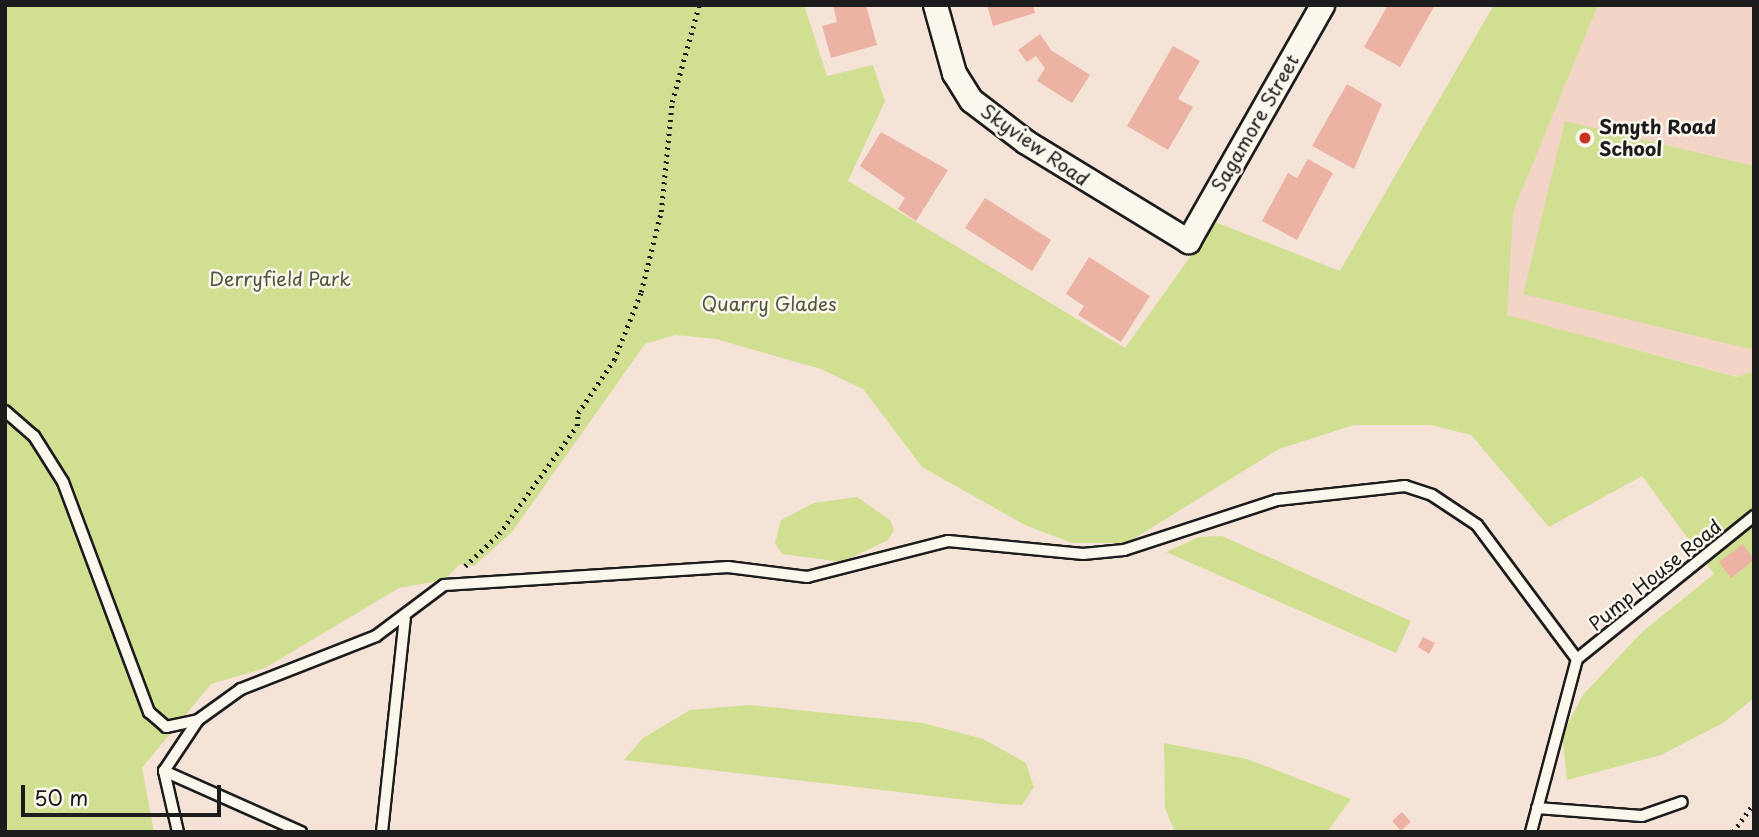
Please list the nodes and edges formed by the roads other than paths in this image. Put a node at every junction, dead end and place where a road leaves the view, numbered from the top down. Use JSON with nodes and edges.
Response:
{"nodes":[{"id":1,"x":935,"y":5,"type":"edge"},
{"id":2,"x":1322,"y":5,"type":"edge"},
{"id":3,"x":1188,"y":241,"type":"joint"},
{"id":4,"x":5,"y":411,"type":"edge"},
{"id":5,"x":1754,"y":516,"type":"edge"},
{"id":6,"x":405,"y":618,"type":"junction"},
{"id":7,"x":1577,"y":659,"type":"junction"},
{"id":8,"x":198,"y":720,"type":"junction"},
{"id":9,"x":164,"y":771,"type":"junction"},
{"id":10,"x":1682,"y":802,"type":"dead end"},
{"id":11,"x":1537,"y":808,"type":"junction"},
{"id":12,"x":178,"y":832,"type":"edge"},
{"id":13,"x":301,"y":832,"type":"edge"},
{"id":14,"x":382,"y":832,"type":"edge"},
{"id":15,"x":1531,"y":832,"type":"edge"}],
"edges":[{"from":1,"to":3,"type":"street","name":"Skyview Road"},
{"from":2,"to":3,"type":"street","name":"Sagamore Street"},
{"from":4,"to":8,"type":"lane"},
{"from":5,"to":7,"type":"lane","name":"Pump House Road"},
{"from":6,"to":7,"type":"lane"},
{"from":6,"to":8,"type":"lane"},
{"from":6,"to":14,"type":"lane"},
{"from":7,"to":11,"type":"lane"},
{"from":8,"to":9,"type":"lane"},
{"from":9,"to":12,"type":"lane"},
{"from":9,"to":13,"type":"lane"},
{"from":10,"to":11,"type":"lane"},
{"from":11,"to":15,"type":"lane"}]}
